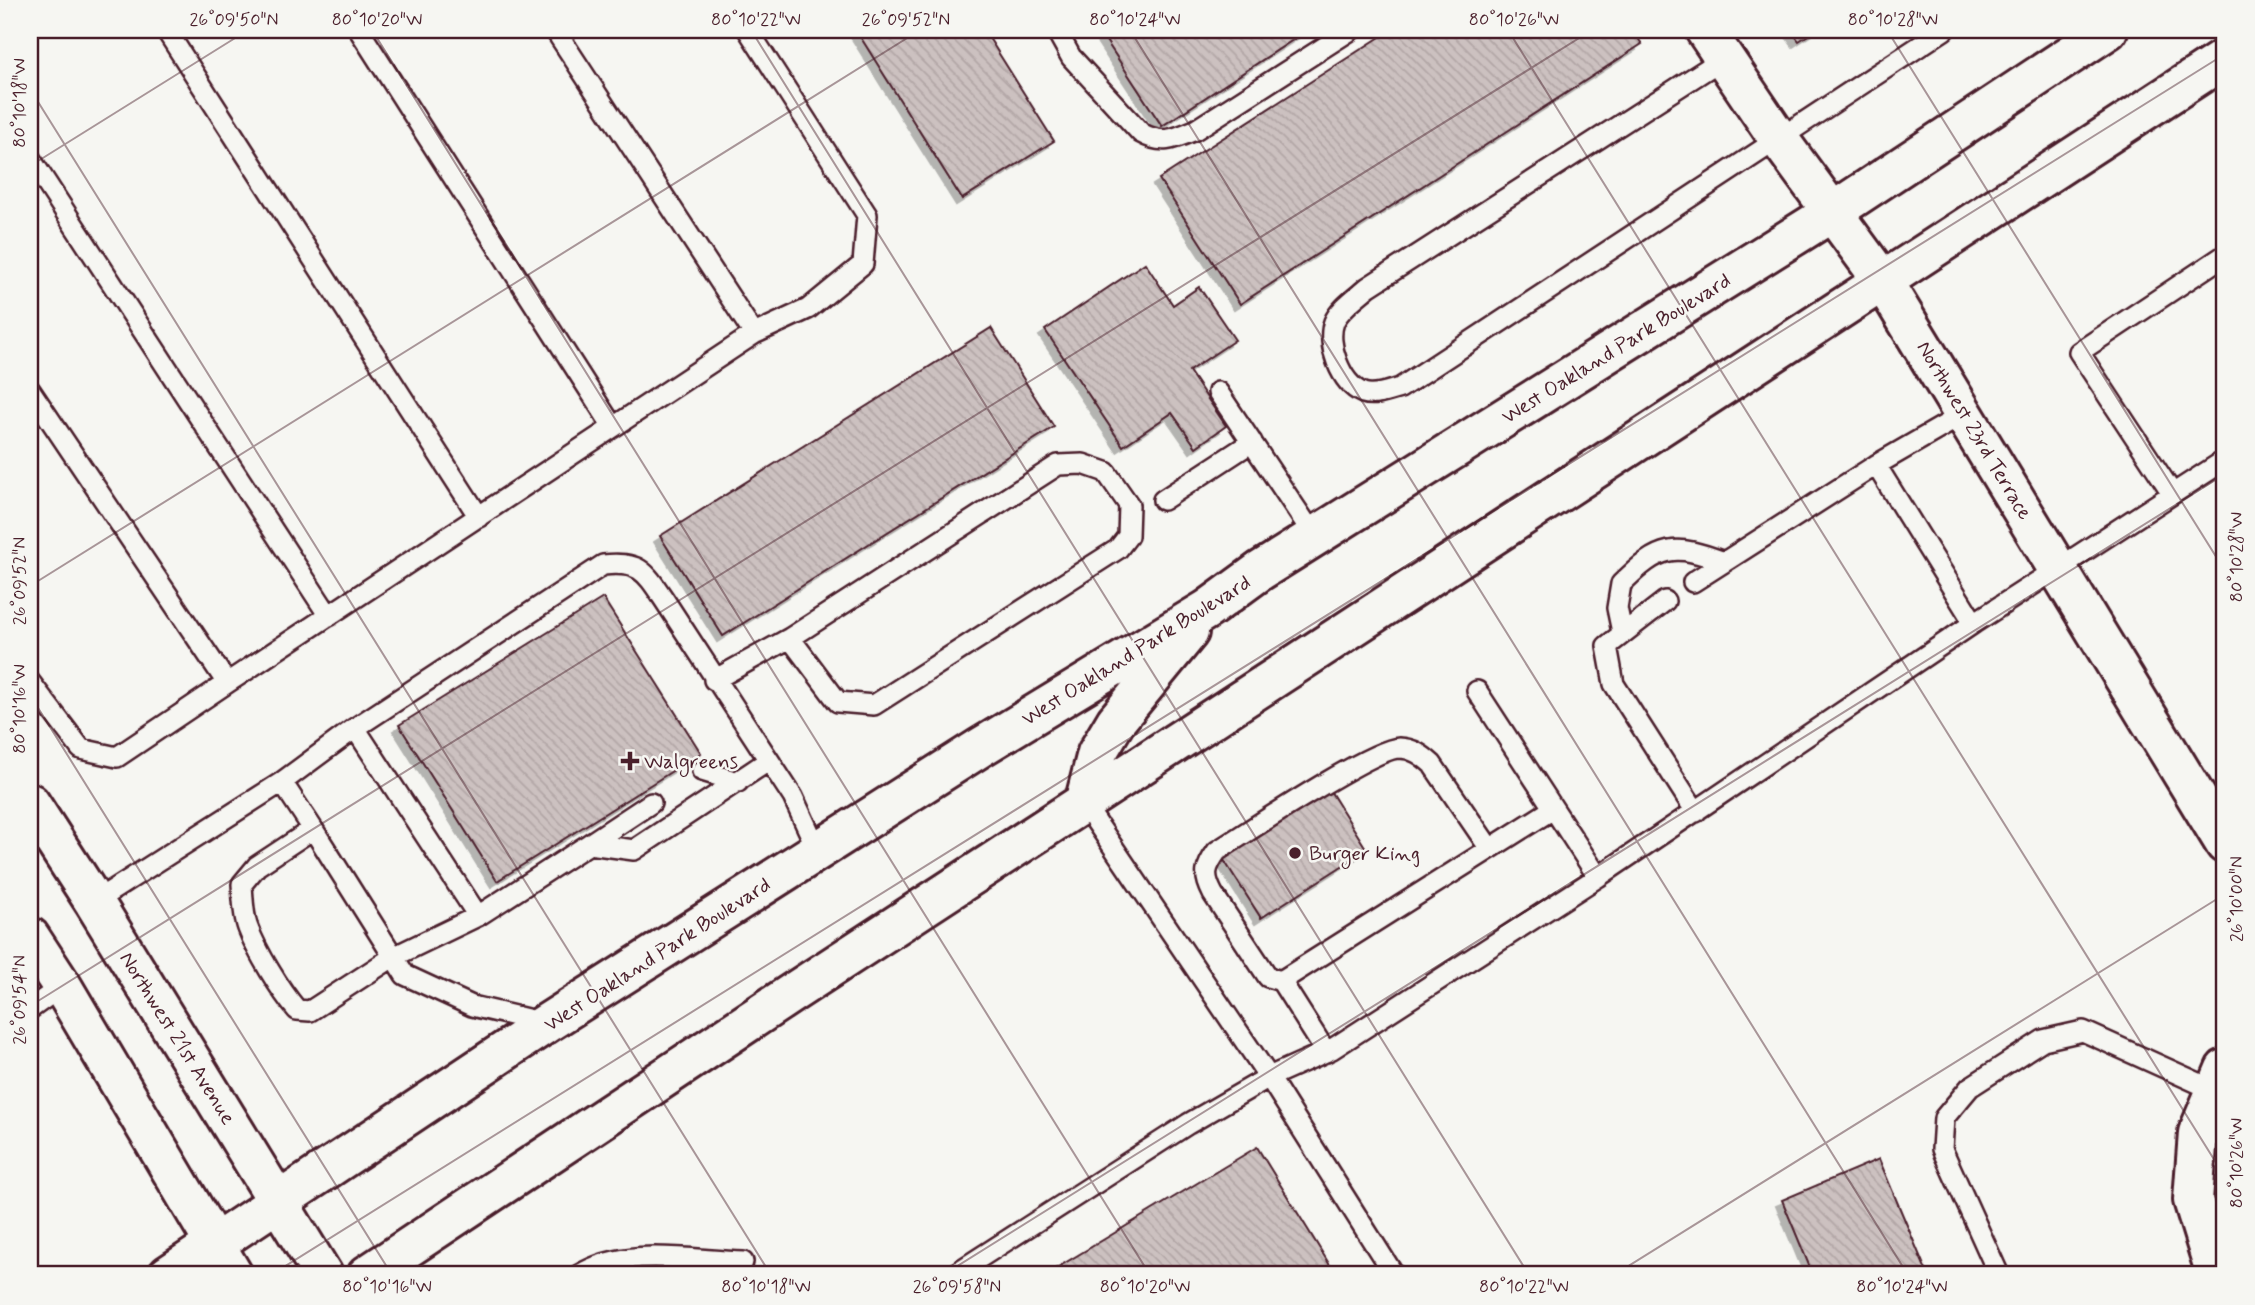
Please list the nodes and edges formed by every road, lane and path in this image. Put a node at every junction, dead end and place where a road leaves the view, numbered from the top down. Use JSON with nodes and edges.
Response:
{"nodes":[{"id":1,"x":166,"y":30,"type":"edge"},
{"id":2,"x":359,"y":30,"type":"edge"},
{"id":3,"x":555,"y":30,"type":"edge"},
{"id":4,"x":748,"y":30,"type":"edge"},
{"id":5,"x":1056,"y":30,"type":"edge"},
{"id":6,"x":1352,"y":30,"type":"edge"},
{"id":7,"x":1944,"y":30,"type":"edge"},
{"id":8,"x":2084,"y":36,"type":"edge"},
{"id":9,"x":1714,"y":44,"type":"edge"},
{"id":10,"x":2225,"y":58,"type":"edge"},
{"id":11,"x":1778,"y":138,"type":"junction"},
{"id":12,"x":30,"y":158,"type":"edge"},
{"id":13,"x":1834,"y":211,"type":"junction"},
{"id":14,"x":2225,"y":255,"type":"edge"},
{"id":15,"x":1882,"y":280,"type":"junction"},
{"id":16,"x":754,"y":334,"type":"junction"},
{"id":17,"x":30,"y":390,"type":"edge"},
{"id":18,"x":1218,"y":392,"type":"dead end"},
{"id":19,"x":1966,"y":413,"type":"junction"},
{"id":20,"x":612,"y":427,"type":"junction"},
{"id":21,"x":1252,"y":442,"type":"junction"},
{"id":22,"x":2225,"y":460,"type":"edge"},
{"id":23,"x":1875,"y":466,"type":"junction"},
{"id":24,"x":2172,"y":493,"type":"junction"},
{"id":25,"x":1163,"y":500,"type":"dead end"},
{"id":26,"x":479,"y":517,"type":"junction"},
{"id":27,"x":1315,"y":537,"type":"junction"},
{"id":28,"x":1724,"y":562,"type":"junction"},
{"id":29,"x":2058,"y":568,"type":"junction"},
{"id":30,"x":1693,"y":582,"type":"dead end"},
{"id":31,"x":1665,"y":601,"type":"dead end"},
{"id":32,"x":1208,"y":609,"type":"junction"},
{"id":33,"x":329,"y":616,"type":"junction"},
{"id":34,"x":1974,"y":622,"type":"junction"},
{"id":35,"x":1622,"y":632,"type":"junction"},
{"id":36,"x":790,"y":638,"type":"junction"},
{"id":37,"x":714,"y":680,"type":"junction"},
{"id":38,"x":30,"y":682,"type":"edge"},
{"id":39,"x":228,"y":683,"type":"junction"},
{"id":40,"x":1477,"y":691,"type":"dead end"},
{"id":41,"x":355,"y":728,"type":"junction"},
{"id":42,"x":768,"y":761,"type":"junction"},
{"id":43,"x":702,"y":771,"type":"dead end"},
{"id":44,"x":282,"y":782,"type":"junction"},
{"id":45,"x":737,"y":782,"type":"junction"},
{"id":46,"x":30,"y":803,"type":"edge"},
{"id":47,"x":651,"y":803,"type":"dead end"},
{"id":48,"x":1084,"y":804,"type":"junction"},
{"id":49,"x":1553,"y":809,"type":"junction"},
{"id":50,"x":1696,"y":812,"type":"junction"},
{"id":51,"x":313,"y":829,"type":"junction"},
{"id":52,"x":2222,"y":832,"type":"edge"},
{"id":53,"x":589,"y":844,"type":"junction"},
{"id":54,"x":1489,"y":849,"type":"junction"},
{"id":55,"x":818,"y":851,"type":"junction"},
{"id":56,"x":1598,"y":877,"type":"junction"},
{"id":57,"x":94,"y":902,"type":"junction"},
{"id":58,"x":478,"y":916,"type":"junction"},
{"id":59,"x":30,"y":937,"type":"edge"},
{"id":60,"x":393,"y":957,"type":"junction"},
{"id":61,"x":1281,"y":981,"type":"junction"},
{"id":62,"x":62,"y":986,"type":"junction"},
{"id":63,"x":30,"y":1010,"type":"edge"},
{"id":64,"x":547,"y":1023,"type":"junction"},
{"id":65,"x":1326,"y":1052,"type":"junction"},
{"id":66,"x":1269,"y":1077,"type":"junction"},
{"id":67,"x":2221,"y":1080,"type":"edge"},
{"id":68,"x":279,"y":1202,"type":"junction"},
{"id":69,"x":214,"y":1243,"type":"junction"},
{"id":70,"x":682,"y":1259,"type":"junction"},
{"id":71,"x":743,"y":1262,"type":"dead end"},
{"id":72,"x":167,"y":1275,"type":"edge"},
{"id":73,"x":233,"y":1275,"type":"edge"},
{"id":74,"x":323,"y":1275,"type":"edge"},
{"id":75,"x":367,"y":1275,"type":"edge"},
{"id":76,"x":579,"y":1275,"type":"edge"},
{"id":77,"x":668,"y":1275,"type":"edge"},
{"id":78,"x":953,"y":1275,"type":"edge"},
{"id":79,"x":1394,"y":1275,"type":"edge"},
{"id":80,"x":1999,"y":1275,"type":"edge"},
{"id":81,"x":2216,"y":1275,"type":"edge"}],
"edges":[{"from":1,"to":26,"type":"lane"},
{"from":2,"to":20,"type":"lane"},
{"from":3,"to":16,"type":"lane"},
{"from":4,"to":16,"type":"lane"},
{"from":5,"to":6,"type":"lane"},
{"from":7,"to":11,"type":"lane"},
{"from":8,"to":13,"type":"main road","name":"West Oakland Park Boulevard"},
{"from":9,"to":11,"type":"main road","name":"Northwest 23rd Terrace"},
{"from":9,"to":11,"type":"lane"},
{"from":10,"to":15,"type":"main road"},
{"from":11,"to":13,"type":"main road","name":"Northwest 23rd Terrace"},
{"from":12,"to":33,"type":"lane"},
{"from":13,"to":15,"type":"main road","name":"Northwest 23rd Terrace"},
{"from":13,"to":27,"type":"main road","name":"West Oakland Park Boulevard"},
{"from":14,"to":24,"type":"lane"},
{"from":15,"to":19,"type":"main road","name":"Northwest 23rd Terrace"},
{"from":15,"to":48,"type":"main road"},
{"from":16,"to":20,"type":"lane"},
{"from":17,"to":39,"type":"lane"},
{"from":18,"to":21,"type":"lane"},
{"from":19,"to":23,"type":"lane"},
{"from":19,"to":29,"type":"main road","name":"Northwest 23rd Terrace"},
{"from":20,"to":26,"type":"lane"},
{"from":21,"to":25,"type":"lane"},
{"from":21,"to":27,"type":"lane"},
{"from":22,"to":24,"type":"lane"},
{"from":23,"to":28,"type":"lane"},
{"from":23,"to":34,"type":"lane"},
{"from":24,"to":29,"type":"lane"},
{"from":26,"to":33,"type":"lane"},
{"from":27,"to":32,"type":"main road","name":"West Oakland Park Boulevard"},
{"from":28,"to":30,"type":"lane"},
{"from":28,"to":35,"type":"lane"},
{"from":29,"to":34,"type":"lane"},
{"from":29,"to":52,"type":"main road","name":"Northwest 23rd Terrace"},
{"from":31,"to":35,"type":"lane"},
{"from":32,"to":48,"type":"main road"},
{"from":32,"to":55,"type":"main road","name":"West Oakland Park Boulevard"},
{"from":33,"to":39,"type":"lane"},
{"from":34,"to":50,"type":"lane"},
{"from":35,"to":50,"type":"lane"},
{"from":36,"to":36,"type":"lane"},
{"from":36,"to":37,"type":"lane"},
{"from":37,"to":41,"type":"lane"},
{"from":37,"to":42,"type":"lane"},
{"from":38,"to":39,"type":"lane"},
{"from":40,"to":49,"type":"lane"},
{"from":41,"to":44,"type":"lane"},
{"from":41,"to":58,"type":"lane"},
{"from":42,"to":45,"type":"lane"},
{"from":42,"to":55,"type":"lane"},
{"from":43,"to":45,"type":"lane"},
{"from":44,"to":51,"type":"lane"},
{"from":44,"to":57,"type":"lane"},
{"from":45,"to":53,"type":"lane"},
{"from":46,"to":57,"type":"main road","name":"Northwest 21st Avenue"},
{"from":47,"to":53,"type":"lane"},
{"from":48,"to":66,"type":"lane"},
{"from":48,"to":75,"type":"main road"},
{"from":49,"to":54,"type":"lane"},
{"from":49,"to":56,"type":"lane"},
{"from":50,"to":56,"type":"lane"},
{"from":51,"to":60,"type":"lane"},
{"from":51,"to":60,"type":"lane"},
{"from":53,"to":58,"type":"lane"},
{"from":54,"to":61,"type":"lane"},
{"from":54,"to":61,"type":"lane"},
{"from":55,"to":64,"type":"main road","name":"West Oakland Park Boulevard"},
{"from":56,"to":65,"type":"lane"},
{"from":57,"to":68,"type":"main road","name":"Northwest 21st Avenue"},
{"from":58,"to":60,"type":"lane"},
{"from":59,"to":62,"type":"main road"},
{"from":60,"to":64,"type":"lane"},
{"from":61,"to":65,"type":"lane"},
{"from":62,"to":63,"type":"lane"},
{"from":62,"to":69,"type":"main road"},
{"from":64,"to":68,"type":"main road","name":"West Oakland Park Boulevard"},
{"from":65,"to":66,"type":"lane"},
{"from":66,"to":78,"type":"lane"},
{"from":66,"to":79,"type":"lane"},
{"from":67,"to":80,"type":"lane"},
{"from":67,"to":81,"type":"main road"},
{"from":68,"to":69,"type":"main road","name":"West Oakland Park Boulevard"},
{"from":68,"to":74,"type":"main road","name":"Northwest 21st Avenue"},
{"from":69,"to":72,"type":"main road","name":"West Oakland Park Boulevard"},
{"from":69,"to":73,"type":"main road"},
{"from":70,"to":71,"type":"lane"},
{"from":70,"to":76,"type":"lane"},
{"from":70,"to":77,"type":"lane"}]}
